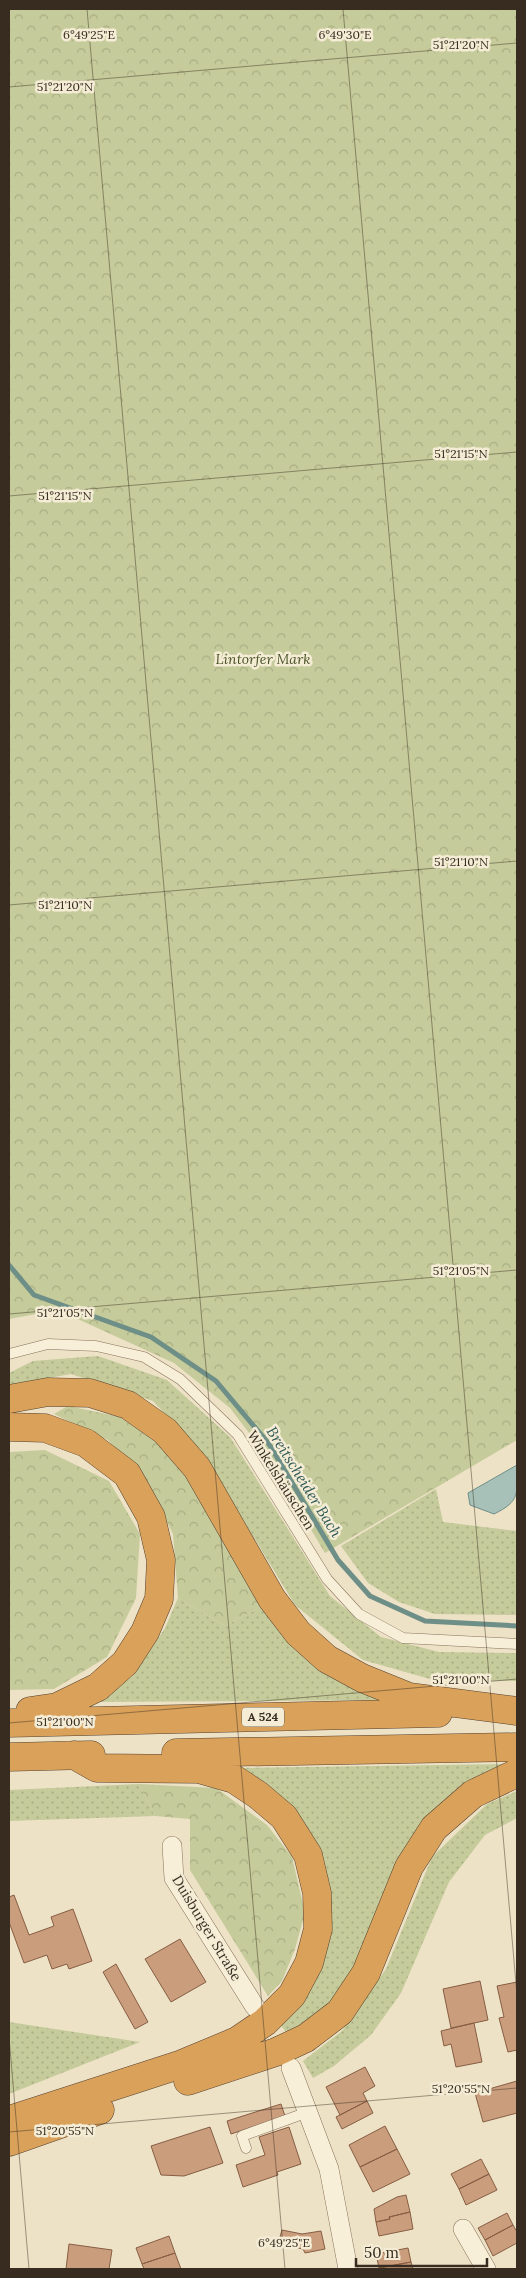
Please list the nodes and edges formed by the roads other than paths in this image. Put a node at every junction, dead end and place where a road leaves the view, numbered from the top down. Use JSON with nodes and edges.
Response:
{"nodes":[{"id":1,"x":9,"y":1354,"type":"edge"},
{"id":2,"x":9,"y":1399,"type":"edge"},
{"id":3,"x":9,"y":1427,"type":"edge"},
{"id":4,"x":517,"y":1644,"type":"edge"},
{"id":5,"x":517,"y":1711,"type":"edge"},
{"id":6,"x":9,"y":1713,"type":"edge"},
{"id":7,"x":9,"y":1723,"type":"edge"},
{"id":8,"x":517,"y":1747,"type":"edge"},
{"id":9,"x":74,"y":1755,"type":"junction"},
{"id":10,"x":9,"y":1757,"type":"edge"},
{"id":11,"x":517,"y":1773,"type":"edge"},
{"id":12,"x":172,"y":1846,"type":"dead end"},
{"id":13,"x":255,"y":2007,"type":"dead end"},
{"id":14,"x":291,"y":2068,"type":"dead end"},
{"id":15,"x":308,"y":2112,"type":"junction"},
{"id":16,"x":9,"y":2120,"type":"edge"},
{"id":17,"x":42,"y":2130,"type":"junction"},
{"id":18,"x":9,"y":2142,"type":"edge"},
{"id":19,"x":246,"y":2148,"type":"dead end"},
{"id":20,"x":9,"y":2155,"type":"edge"},
{"id":21,"x":463,"y":2229,"type":"dead end"},
{"id":22,"x":348,"y":2269,"type":"edge"},
{"id":23,"x":486,"y":2269,"type":"edge"}],
"edges":[{"from":1,"to":4,"type":"lane","name":"Winkelshäuschen"},
{"from":2,"to":5,"type":"highway"},
{"from":3,"to":6,"type":"highway"},
{"from":5,"to":7,"type":"highway","number":"A 524"},
{"from":8,"to":9,"type":"highway"},
{"from":9,"to":10,"type":"highway"},
{"from":9,"to":16,"type":"highway"},
{"from":11,"to":17,"type":"highway"},
{"from":12,"to":13,"type":"street","name":"Duisburger Straße"},
{"from":14,"to":15,"type":"street"},
{"from":15,"to":19,"type":"lane"},
{"from":15,"to":22,"type":"street"},
{"from":17,"to":18,"type":"highway"},
{"from":17,"to":20,"type":"highway"},
{"from":21,"to":23,"type":"street"}]}
